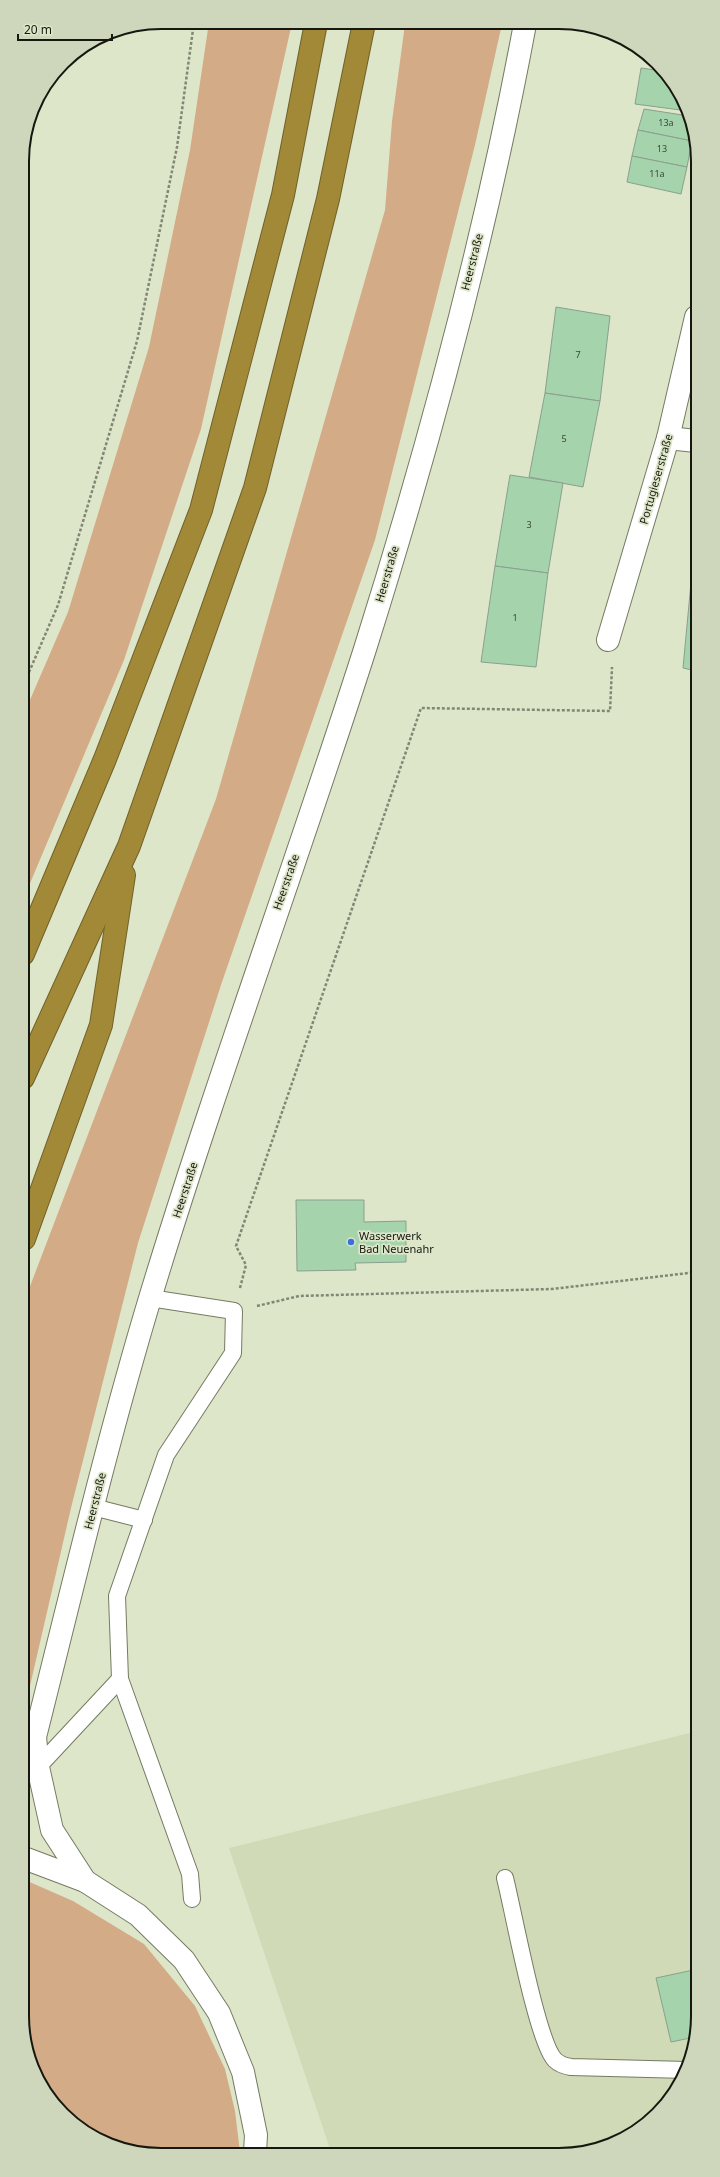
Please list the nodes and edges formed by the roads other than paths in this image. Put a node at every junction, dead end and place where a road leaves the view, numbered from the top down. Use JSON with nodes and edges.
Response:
{"nodes":[{"id":1,"x":315,"y":29,"type":"edge"},
{"id":2,"x":363,"y":29,"type":"edge"},
{"id":3,"x":524,"y":29,"type":"edge"},
{"id":4,"x":691,"y":339,"type":"edge"},
{"id":5,"x":668,"y":438,"type":"junction"},
{"id":6,"x":691,"y":440,"type":"edge"},
{"id":7,"x":608,"y":640,"type":"road end"},
{"id":8,"x":129,"y":846,"type":"junction"},
{"id":9,"x":29,"y":940,"type":"edge"},
{"id":10,"x":29,"y":1067,"type":"edge"},
{"id":11,"x":29,"y":1225,"type":"edge"},
{"id":12,"x":150,"y":1298,"type":"junction"},
{"id":13,"x":93,"y":1507,"type":"junction"},
{"id":14,"x":144,"y":1520,"type":"junction"},
{"id":15,"x":120,"y":1679,"type":"junction"},
{"id":16,"x":32,"y":1753,"type":"edge"},
{"id":17,"x":29,"y":1860,"type":"edge"},
{"id":18,"x":505,"y":1878,"type":"dead end"},
{"id":19,"x":85,"y":1881,"type":"junction"},
{"id":20,"x":192,"y":1899,"type":"dead end"},
{"id":21,"x":679,"y":2070,"type":"edge"},
{"id":22,"x":255,"y":2144,"type":"edge"}],
"edges":[{"from":1,"to":9,"type":"highway"},
{"from":2,"to":8,"type":"highway"},
{"from":3,"to":12,"type":"main road","name":"Heerstraße"},
{"from":4,"to":5,"type":"main road","name":"Portugieserstraße"},
{"from":5,"to":6,"type":"main road"},
{"from":5,"to":7,"type":"main road","name":"Portugieserstraße"},
{"from":8,"to":10,"type":"highway"},
{"from":8,"to":11,"type":"highway"},
{"from":12,"to":13,"type":"main road","name":"Heerstraße"},
{"from":12,"to":14,"type":"lane"},
{"from":13,"to":14,"type":"lane"},
{"from":13,"to":16,"type":"main road","name":"Heerstraße"},
{"from":14,"to":15,"type":"lane"},
{"from":15,"to":16,"type":"lane"},
{"from":15,"to":20,"type":"lane"},
{"from":16,"to":19,"type":"main road","name":"Heerstraße"},
{"from":17,"to":19,"type":"main road"},
{"from":18,"to":21,"type":"lane"},
{"from":19,"to":22,"type":"main road"}]}
